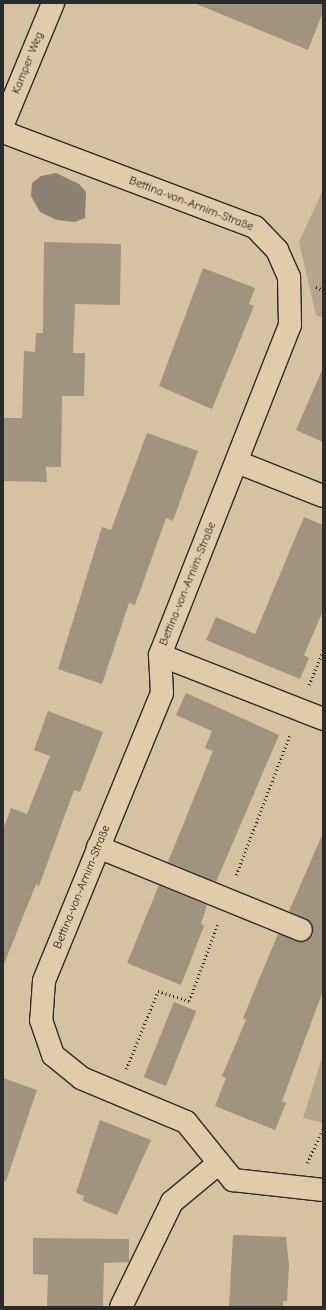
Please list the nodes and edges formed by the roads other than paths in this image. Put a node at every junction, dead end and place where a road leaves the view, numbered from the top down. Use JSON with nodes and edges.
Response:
{"nodes":[{"id":1,"x":53,"y":3,"type":"edge"},
{"id":2,"x":3,"y":124,"type":"edge"},
{"id":3,"x":3,"y":132,"type":"edge"},
{"id":4,"x":237,"y":462,"type":"junction"},
{"id":5,"x":323,"y":496,"type":"edge"},
{"id":6,"x":160,"y":655,"type":"junction"},
{"id":7,"x":323,"y":719,"type":"edge"},
{"id":8,"x":98,"y":847,"type":"junction"},
{"id":9,"x":301,"y":930,"type":"dead end"},
{"id":10,"x":219,"y":1163,"type":"junction"},
{"id":11,"x":323,"y":1190,"type":"edge"},
{"id":12,"x":121,"y":1307,"type":"edge"}],
"edges":[{"from":1,"to":2,"type":"street","name":"Kamper Weg"},
{"from":3,"to":4,"type":"street","name":"Bettina-von-Arnim-Straße"},
{"from":4,"to":5,"type":"street"},
{"from":4,"to":6,"type":"street","name":"Bettina-von-Arnim-Straße"},
{"from":6,"to":7,"type":"street"},
{"from":6,"to":8,"type":"street","name":"Bettina-von-Arnim-Straße"},
{"from":8,"to":9,"type":"street"},
{"from":8,"to":10,"type":"street","name":"Bettina-von-Arnim-Straße"},
{"from":10,"to":11,"type":"street","name":"Bettina-von-Arnim-Straße"},
{"from":10,"to":12,"type":"street"}]}
